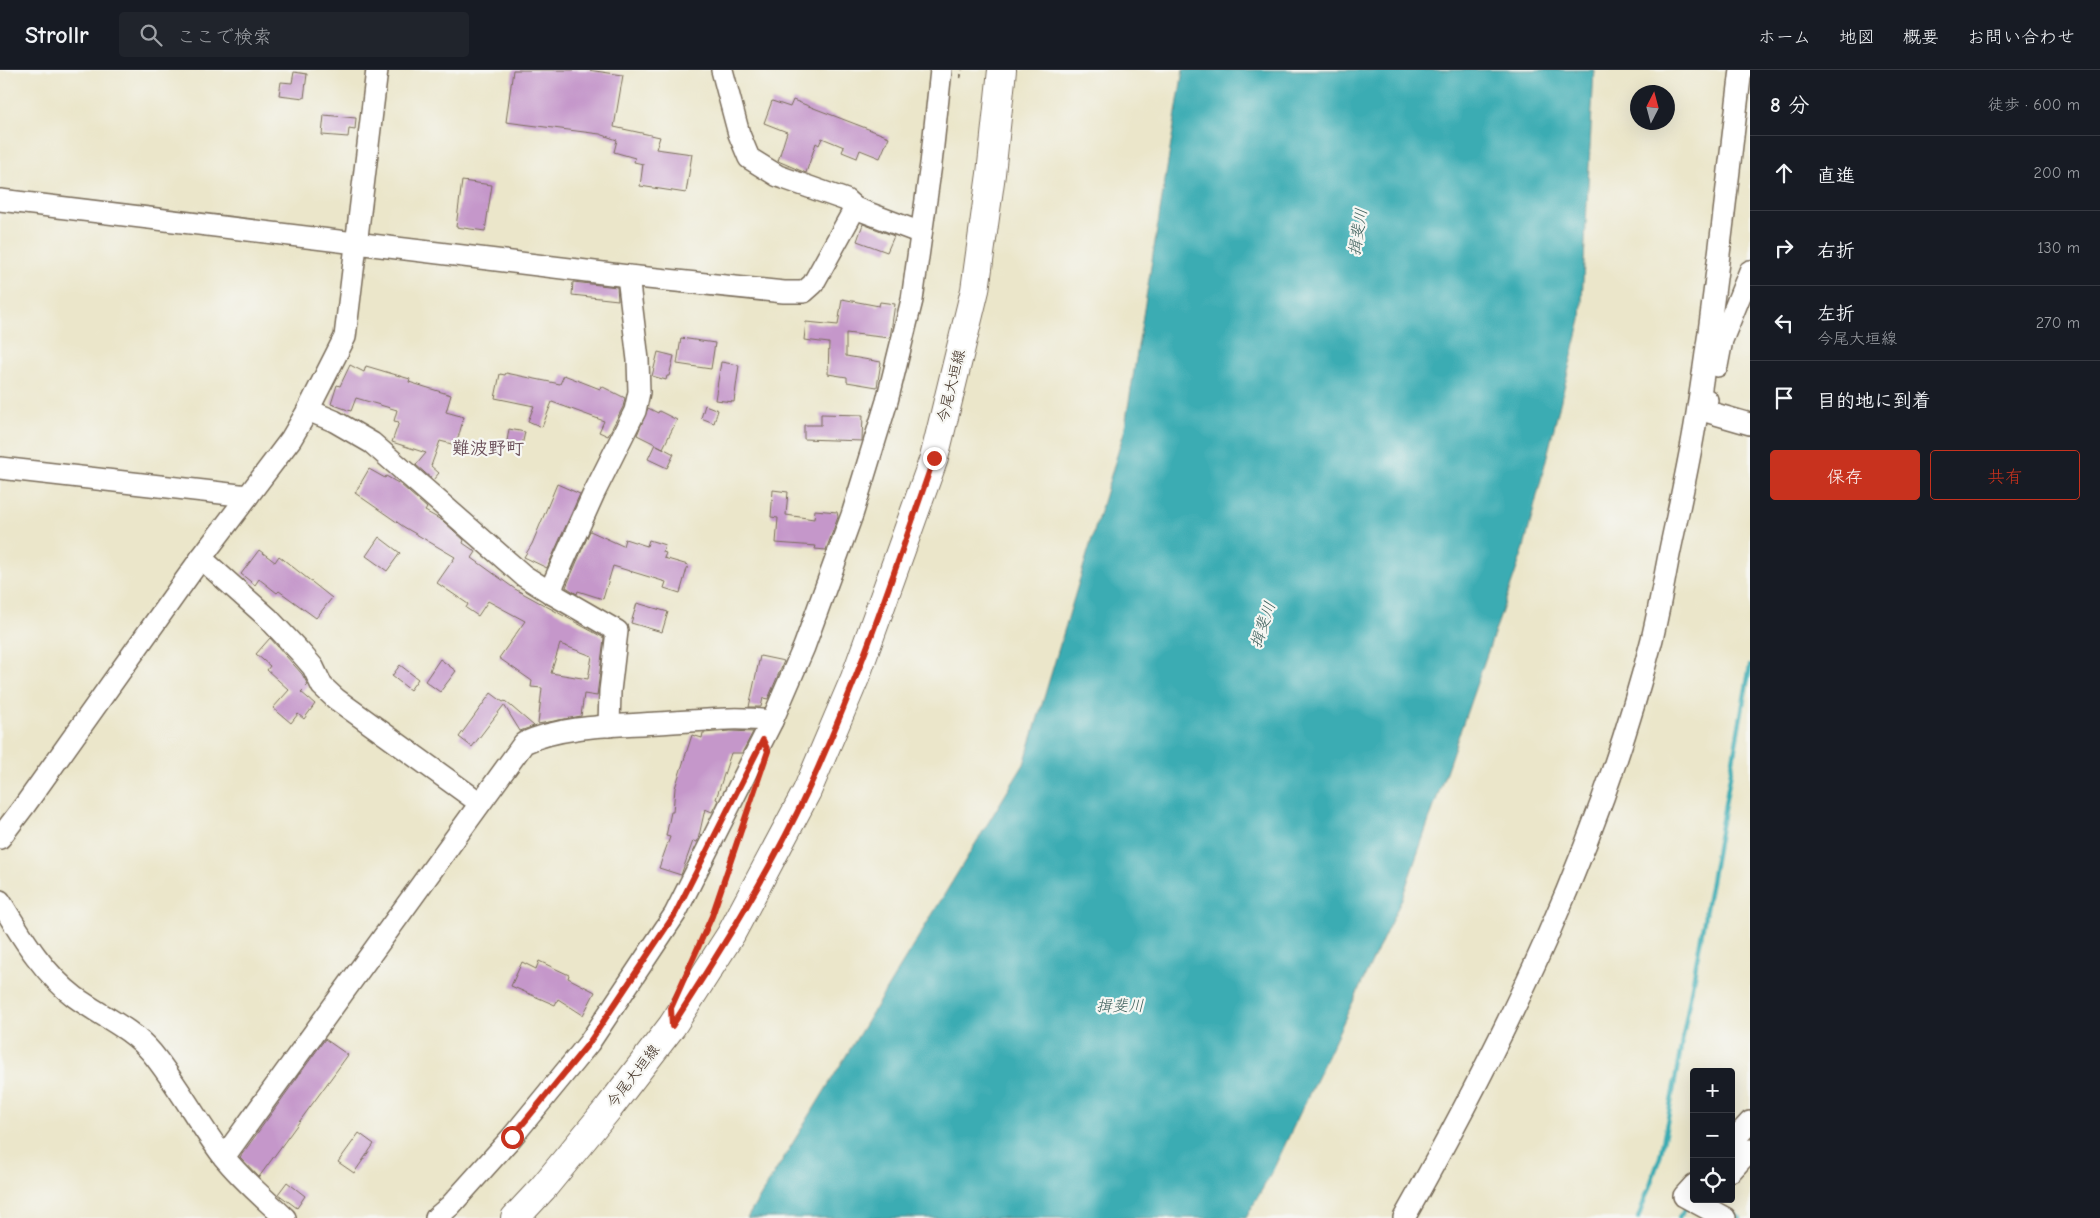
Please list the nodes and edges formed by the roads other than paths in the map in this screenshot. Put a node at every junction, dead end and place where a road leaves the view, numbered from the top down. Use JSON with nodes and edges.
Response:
{"nodes":[{"id":1,"x":377,"y":70,"type":"edge"},
{"id":2,"x":722,"y":70,"type":"edge"},
{"id":3,"x":941,"y":70,"type":"edge"},
{"id":4,"x":1002,"y":70,"type":"edge"},
{"id":5,"x":1741,"y":70,"type":"edge"},
{"id":6,"x":0,"y":200,"type":"edge"},
{"id":7,"x":855,"y":208,"type":"junction"},
{"id":8,"x":921,"y":234,"type":"junction"},
{"id":9,"x":356,"y":243,"type":"junction"},
{"id":10,"x":1750,"y":271,"type":"edge"},
{"id":11,"x":628,"y":276,"type":"junction"},
{"id":12,"x":308,"y":410,"type":"junction"},
{"id":13,"x":1698,"y":410,"type":"junction"},
{"id":14,"x":1750,"y":424,"type":"edge"},
{"id":15,"x":0,"y":468,"type":"edge"},
{"id":16,"x":248,"y":496,"type":"junction"},
{"id":17,"x":201,"y":558,"type":"junction"},
{"id":18,"x":551,"y":593,"type":"junction"},
{"id":19,"x":772,"y":721,"type":"junction"},
{"id":20,"x":609,"y":726,"type":"junction"},
{"id":21,"x":480,"y":803,"type":"junction"},
{"id":22,"x":0,"y":838,"type":"edge"},
{"id":23,"x":0,"y":901,"type":"edge"},
{"id":24,"x":1750,"y":1122,"type":"edge"},
{"id":25,"x":1735,"y":1139,"type":"edge"},
{"id":26,"x":1750,"y":1150,"type":"edge"},
{"id":27,"x":224,"y":1157,"type":"junction"},
{"id":28,"x":1735,"y":1167,"type":"edge"},
{"id":29,"x":1690,"y":1189,"type":"edge"},
{"id":30,"x":1690,"y":1200,"type":"edge"},
{"id":31,"x":1701,"y":1208,"type":"edge"},
{"id":32,"x":285,"y":1218,"type":"edge"},
{"id":33,"x":436,"y":1218,"type":"edge"},
{"id":34,"x":515,"y":1218,"type":"edge"},
{"id":35,"x":1404,"y":1218,"type":"edge"},
{"id":36,"x":1725,"y":1218,"type":"edge"}],
"edges":[{"from":1,"to":9,"type":"street"},
{"from":2,"to":7,"type":"street"},
{"from":3,"to":8,"type":"street"},
{"from":4,"to":34,"type":"main road","name":"今尾大垣線"},
{"from":5,"to":13,"type":"street"},
{"from":6,"to":9,"type":"street"},
{"from":7,"to":8,"type":"street"},
{"from":7,"to":11,"type":"street"},
{"from":8,"to":19,"type":"street"},
{"from":9,"to":11,"type":"street"},
{"from":9,"to":12,"type":"street"},
{"from":10,"to":13,"type":"street"},
{"from":11,"to":18,"type":"street"},
{"from":12,"to":16,"type":"street"},
{"from":12,"to":18,"type":"street"},
{"from":13,"to":14,"type":"street"},
{"from":13,"to":35,"type":"street"},
{"from":15,"to":16,"type":"street"},
{"from":16,"to":17,"type":"street"},
{"from":17,"to":21,"type":"street"},
{"from":17,"to":22,"type":"street"},
{"from":18,"to":20,"type":"street"},
{"from":19,"to":20,"type":"street"},
{"from":19,"to":33,"type":"street"},
{"from":20,"to":21,"type":"street"},
{"from":21,"to":27,"type":"street"},
{"from":23,"to":27,"type":"street"},
{"from":24,"to":25,"type":"street"},
{"from":26,"to":28,"type":"street"},
{"from":27,"to":32,"type":"street"},
{"from":29,"to":30,"type":"street"},
{"from":31,"to":36,"type":"street"}]}
